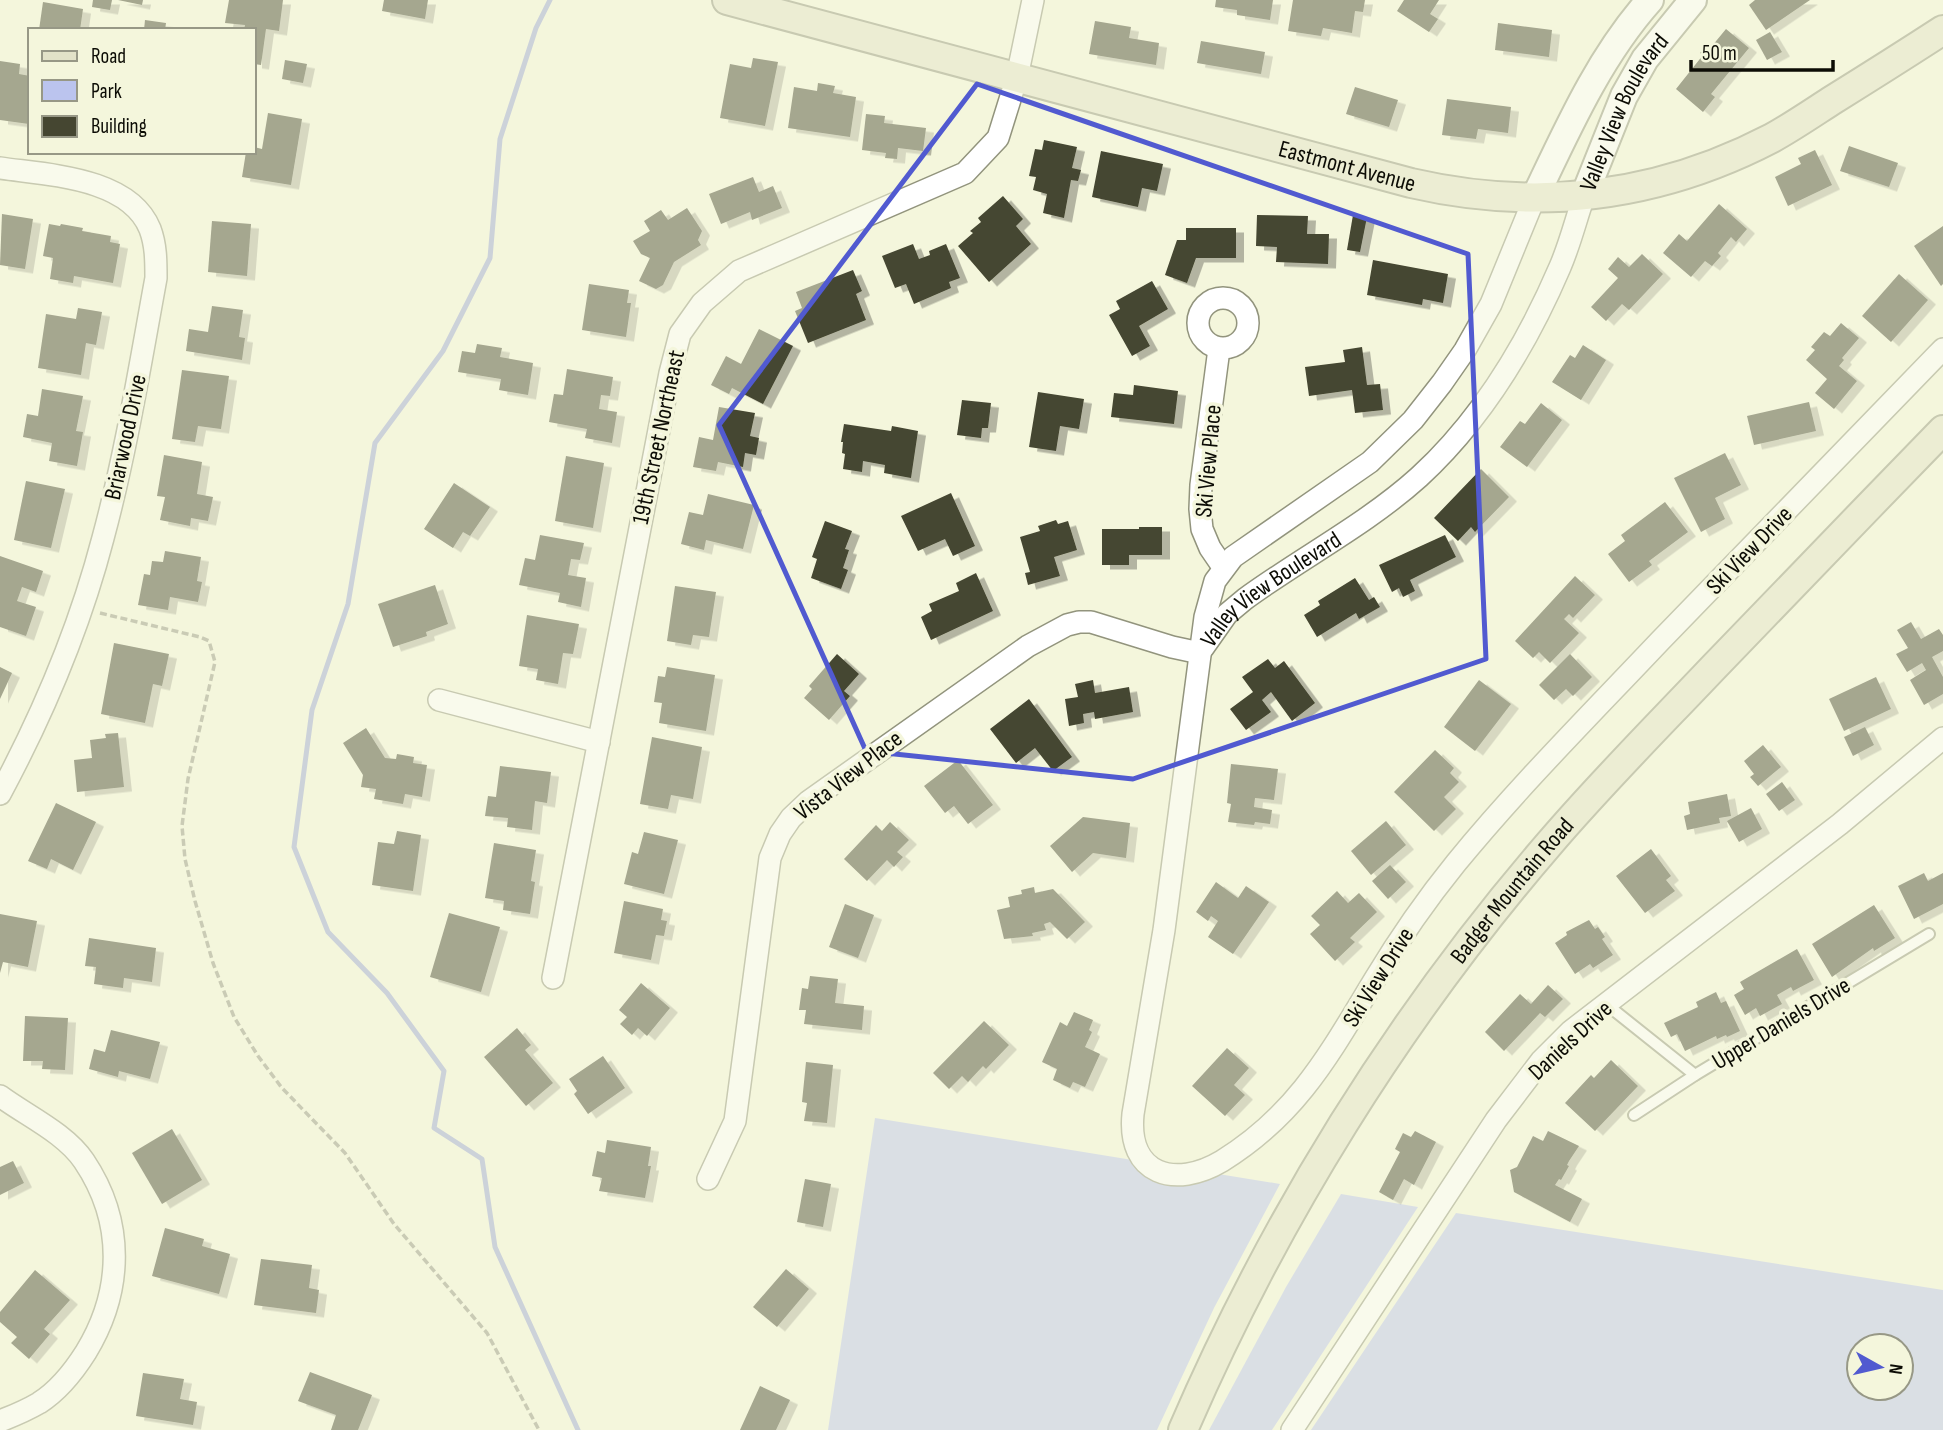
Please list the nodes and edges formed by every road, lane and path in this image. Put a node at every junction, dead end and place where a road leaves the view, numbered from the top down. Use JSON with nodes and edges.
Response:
{"nodes":[{"id":1,"x":727,"y":0,"type":"edge"},
{"id":2,"x":1033,"y":0,"type":"edge"},
{"id":3,"x":1650,"y":0,"type":"edge"},
{"id":4,"x":1693,"y":0,"type":"edge"},
{"id":5,"x":1943,"y":30,"type":"edge"},
{"id":6,"x":1017,"y":77,"type":"junction"},
{"id":7,"x":0,"y":168,"type":"edge"},
{"id":8,"x":1584,"y":196,"type":"junction"},
{"id":9,"x":1534,"y":199,"type":"junction"},
{"id":10,"x":1219,"y":349,"type":"dead end"},
{"id":11,"x":1943,"y":349,"type":"edge"},
{"id":12,"x":1943,"y":430,"type":"edge"},
{"id":13,"x":1223,"y":567,"type":"junction"},
{"id":14,"x":81,"y":609,"type":"junction"},
{"id":15,"x":1200,"y":653,"type":"junction"},
{"id":16,"x":439,"y":701,"type":"dead end"},
{"id":17,"x":1943,"y":738,"type":"edge"},
{"id":18,"x":598,"y":742,"type":"junction"},
{"id":19,"x":0,"y":794,"type":"edge"},
{"id":20,"x":1929,"y":934,"type":"dead end"},
{"id":21,"x":553,"y":978,"type":"dead end"},
{"id":22,"x":1606,"y":1004,"type":"junction"},
{"id":23,"x":1695,"y":1075,"type":"junction"},
{"id":24,"x":0,"y":1096,"type":"edge"},
{"id":25,"x":1634,"y":1115,"type":"dead end"},
{"id":26,"x":708,"y":1179,"type":"dead end"},
{"id":27,"x":0,"y":1421,"type":"edge"},
{"id":28,"x":539,"y":1430,"type":"edge"},
{"id":29,"x":1183,"y":1430,"type":"edge"},
{"id":30,"x":1292,"y":1430,"type":"edge"}],
"edges":[{"from":1,"to":6,"type":"main road","name":"Eastmont Avenue"},
{"from":2,"to":6,"type":"street","name":"19th Street Northeast"},
{"from":3,"to":9,"type":"street","name":"Valley View Boulevard"},
{"from":4,"to":8,"type":"street","name":"Valley View Boulevard"},
{"from":5,"to":8,"type":"main road","name":"Eastmont Avenue"},
{"from":6,"to":9,"type":"main road","name":"Eastmont Avenue"},
{"from":6,"to":18,"type":"street","name":"19th Street Northeast"},
{"from":7,"to":14,"type":"street","name":"Briarwood Drive"},
{"from":8,"to":9,"type":"main road","name":"Eastmont Avenue"},
{"from":8,"to":15,"type":"street","name":"Valley View Boulevard"},
{"from":9,"to":13,"type":"street","name":"Valley View Boulevard"},
{"from":10,"to":13,"type":"street","name":"Ski View Place"},
{"from":11,"to":15,"type":"street","name":"Ski View Drive"},
{"from":12,"to":29,"type":"main road","name":"Badger Mountain Road"},
{"from":13,"to":15,"type":"street","name":"Valley View Boulevard"},
{"from":14,"to":19,"type":"street","name":"Briarwood Drive"},
{"from":14,"to":28,"type":"path"},
{"from":15,"to":26,"type":"street","name":"Vista View Place"},
{"from":16,"to":18,"type":"street"},
{"from":17,"to":22,"type":"street","name":"Daniels Drive"},
{"from":18,"to":21,"type":"street","name":"19th Street Northeast"},
{"from":20,"to":23,"type":"lane","name":"Upper Daniels Drive"},
{"from":22,"to":23,"type":"lane","name":"Upper Daniels Drive"},
{"from":22,"to":30,"type":"street","name":"Daniels Drive"},
{"from":23,"to":25,"type":"lane"},
{"from":24,"to":27,"type":"street"}]}
